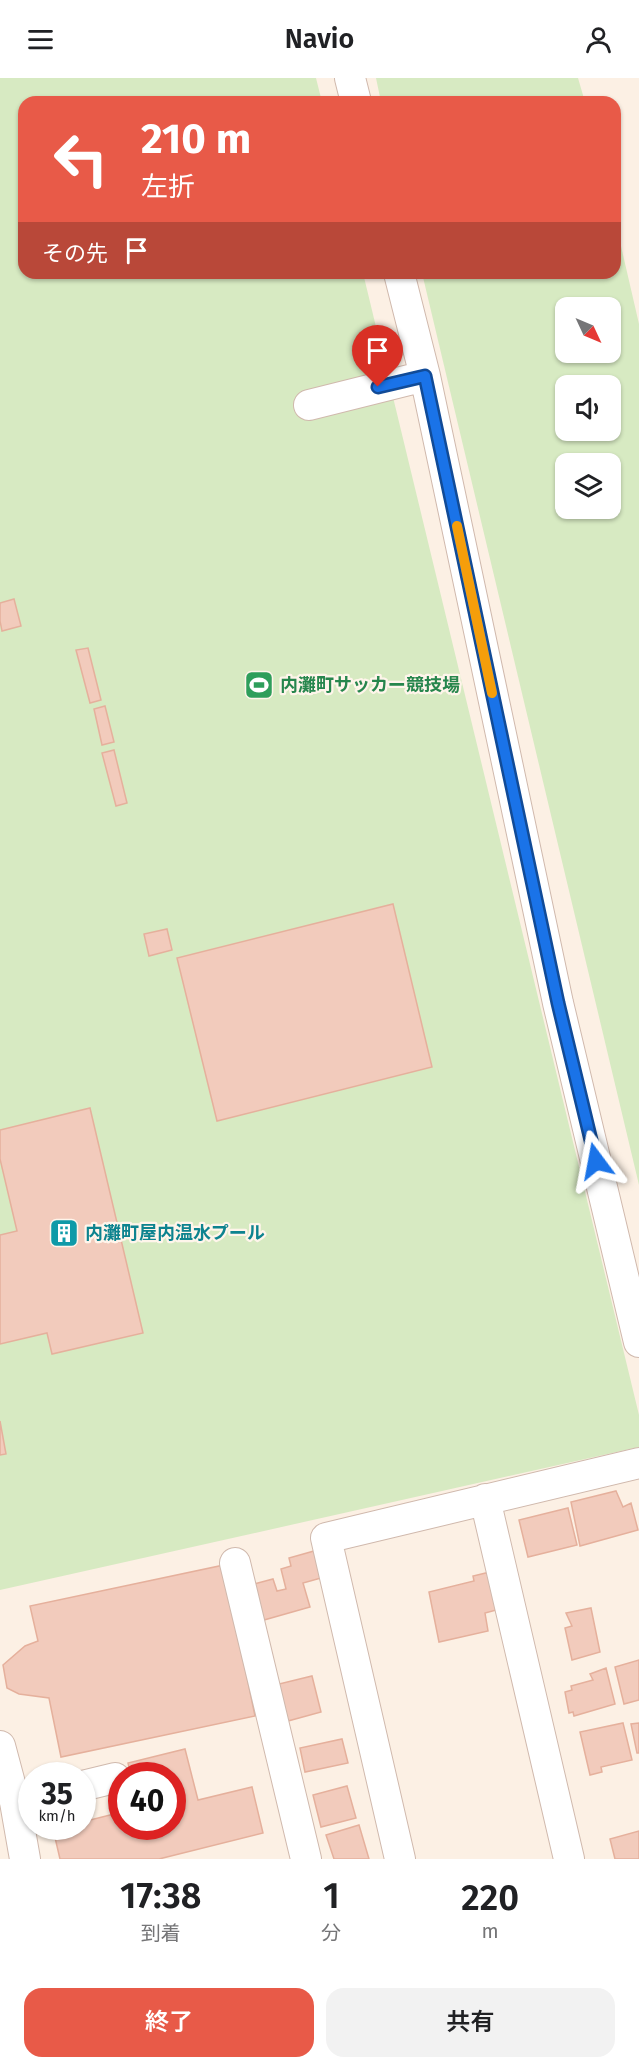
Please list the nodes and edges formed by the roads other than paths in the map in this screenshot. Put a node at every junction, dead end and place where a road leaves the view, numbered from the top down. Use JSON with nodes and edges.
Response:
{"nodes":[{"id":1,"x":350,"y":78,"type":"edge"},
{"id":2,"x":354,"y":96,"type":"edge"},
{"id":3,"x":401,"y":279,"type":"edge"},
{"id":4,"x":425,"y":376,"type":"junction"},
{"id":5,"x":309,"y":405,"type":"dead end"},
{"id":6,"x":639,"y":1342,"type":"edge"},
{"id":7,"x":639,"y":1463,"type":"edge"},
{"id":8,"x":485,"y":1499,"type":"junction"},
{"id":9,"x":235,"y":1563,"type":"dead end"},
{"id":10,"x":0,"y":1746,"type":"edge"},
{"id":11,"x":18,"y":1788,"type":"edge"},
{"id":12,"x":24,"y":1840,"type":"edge"},
{"id":13,"x":25,"y":1859,"type":"edge"},
{"id":14,"x":306,"y":1859,"type":"edge"},
{"id":15,"x":400,"y":1859,"type":"edge"},
{"id":16,"x":569,"y":1859,"type":"edge"}],
"edges":[{"from":1,"to":2,"type":"street"},
{"from":3,"to":4,"type":"street"},
{"from":4,"to":5,"type":"street"},
{"from":4,"to":6,"type":"street"},
{"from":7,"to":8,"type":"street"},
{"from":8,"to":15,"type":"street"},
{"from":8,"to":16,"type":"street"},
{"from":9,"to":14,"type":"street"},
{"from":10,"to":11,"type":"street"},
{"from":12,"to":13,"type":"street"}]}
